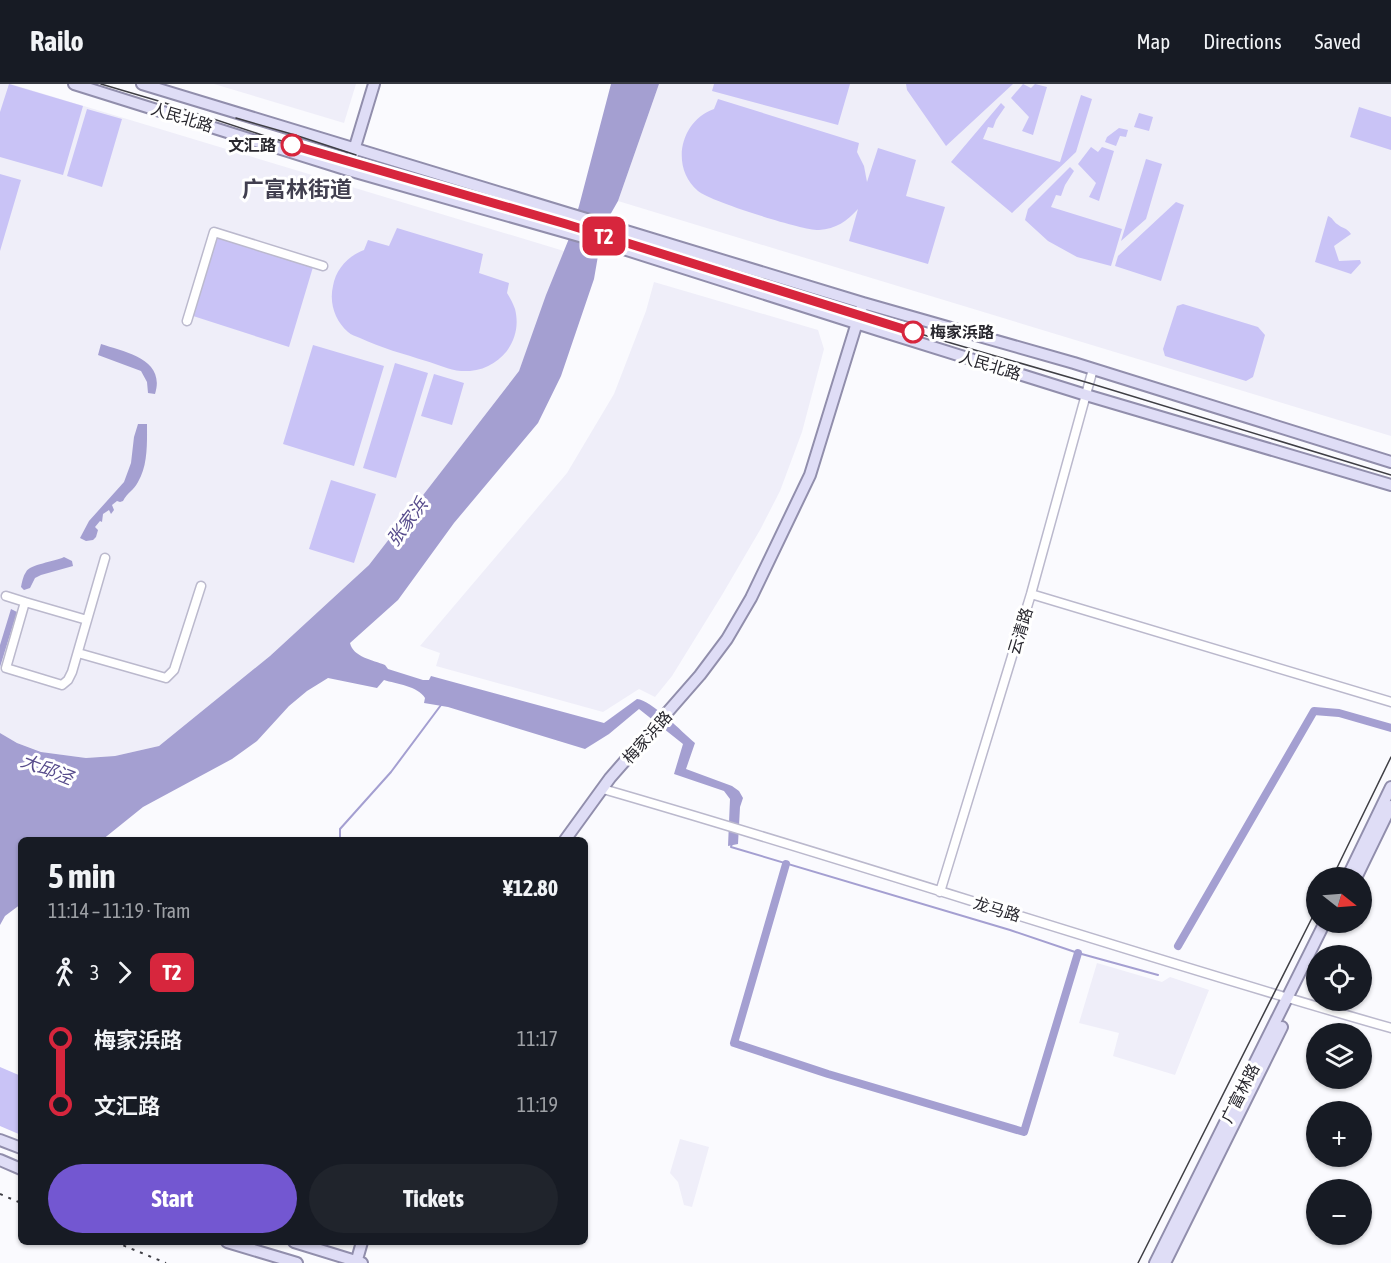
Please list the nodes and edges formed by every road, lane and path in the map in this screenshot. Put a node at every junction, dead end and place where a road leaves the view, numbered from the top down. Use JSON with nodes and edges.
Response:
{"nodes":[{"id":1,"x":74,"y":84,"type":"edge"},
{"id":2,"x":142,"y":84,"type":"edge"},
{"id":3,"x":374,"y":84,"type":"edge"},
{"id":4,"x":355,"y":148,"type":"junction"},
{"id":5,"x":348,"y":170,"type":"junction"},
{"id":6,"x":323,"y":266,"type":"dead end"},
{"id":7,"x":864,"y":303,"type":"junction"},
{"id":8,"x":187,"y":321,"type":"dead end"},
{"id":9,"x":857,"y":324,"type":"junction"},
{"id":10,"x":1093,"y":369,"type":"junction"},
{"id":11,"x":1086,"y":394,"type":"junction"},
{"id":12,"x":1391,"y":462,"type":"edge"},
{"id":13,"x":1391,"y":485,"type":"edge"},
{"id":14,"x":105,"y":558,"type":"dead end"},
{"id":15,"x":201,"y":586,"type":"dead end"},
{"id":16,"x":1031,"y":594,"type":"junction"},
{"id":17,"x":6,"y":596,"type":"dead end"},
{"id":18,"x":26,"y":602,"type":"junction"},
{"id":19,"x":87,"y":620,"type":"junction"},
{"id":20,"x":78,"y":653,"type":"junction"},
{"id":21,"x":1391,"y":702,"type":"edge"},
{"id":22,"x":1391,"y":787,"type":"edge"},
{"id":23,"x":603,"y":789,"type":"junction"},
{"id":24,"x":1391,"y":806,"type":"edge"},
{"id":25,"x":567,"y":837,"type":"edge"},
{"id":26,"x":1352,"y":867,"type":"edge"},
{"id":27,"x":1361,"y":867,"type":"edge"},
{"id":28,"x":940,"y":892,"type":"junction"},
{"id":29,"x":1320,"y":933,"type":"edge"},
{"id":30,"x":1306,"y":975,"type":"edge"},
{"id":31,"x":1292,"y":1000,"type":"junction"},
{"id":32,"x":1391,"y":1029,"type":"edge"},
{"id":33,"x":0,"y":1140,"type":"edge"},
{"id":34,"x":18,"y":1147,"type":"edge"},
{"id":35,"x":0,"y":1160,"type":"edge"},
{"id":36,"x":18,"y":1168,"type":"edge"},
{"id":37,"x":237,"y":1245,"type":"edge"},
{"id":38,"x":304,"y":1245,"type":"edge"},
{"id":39,"x":361,"y":1245,"type":"edge"},
{"id":40,"x":358,"y":1262,"type":"edge"},
{"id":41,"x":297,"y":1263,"type":"edge"},
{"id":42,"x":1155,"y":1263,"type":"edge"},
{"id":43,"x":1165,"y":1263,"type":"edge"}],
"edges":[{"from":1,"to":5,"type":"main road","name":"人民北路"},
{"from":2,"to":4,"type":"main road","name":"人民北路"},
{"from":3,"to":4,"type":"main road"},
{"from":4,"to":5,"type":"main road"},
{"from":4,"to":7,"type":"main road","name":"人民北路"},
{"from":5,"to":9,"type":"main road","name":"人民北路"},
{"from":6,"to":8,"type":"street"},
{"from":7,"to":9,"type":"main road","name":"梅家浜路"},
{"from":7,"to":10,"type":"main road","name":"人民北路"},
{"from":9,"to":11,"type":"main road","name":"人民北路"},
{"from":9,"to":23,"type":"main road","name":"梅家浜路"},
{"from":10,"to":11,"type":"street","name":"云清路"},
{"from":10,"to":12,"type":"main road","name":"人民北路"},
{"from":11,"to":13,"type":"main road","name":"人民北路"},
{"from":11,"to":16,"type":"street","name":"云清路"},
{"from":14,"to":19,"type":"street"},
{"from":15,"to":20,"type":"street"},
{"from":16,"to":21,"type":"street"},
{"from":16,"to":28,"type":"street","name":"云清路"},
{"from":17,"to":18,"type":"street"},
{"from":18,"to":19,"type":"street"},
{"from":18,"to":20,"type":"street"},
{"from":19,"to":20,"type":"street"},
{"from":22,"to":26,"type":"main road"},
{"from":23,"to":25,"type":"main road","name":"梅家浜路"},
{"from":23,"to":28,"type":"street","name":"龙马路"},
{"from":24,"to":27,"type":"main road"},
{"from":28,"to":31,"type":"street","name":"龙马路"},
{"from":29,"to":31,"type":"main road","name":"广富林路"},
{"from":30,"to":31,"type":"main road","name":"广富林路"},
{"from":31,"to":32,"type":"street","name":"龙马路"},
{"from":31,"to":42,"type":"main road","name":"广富林路"},
{"from":31,"to":43,"type":"main road","name":"广富林路"},
{"from":33,"to":34,"type":"main road"},
{"from":35,"to":36,"type":"main road"},
{"from":37,"to":41,"type":"main road"},
{"from":38,"to":40,"type":"main road"},
{"from":39,"to":40,"type":"main road"}]}
